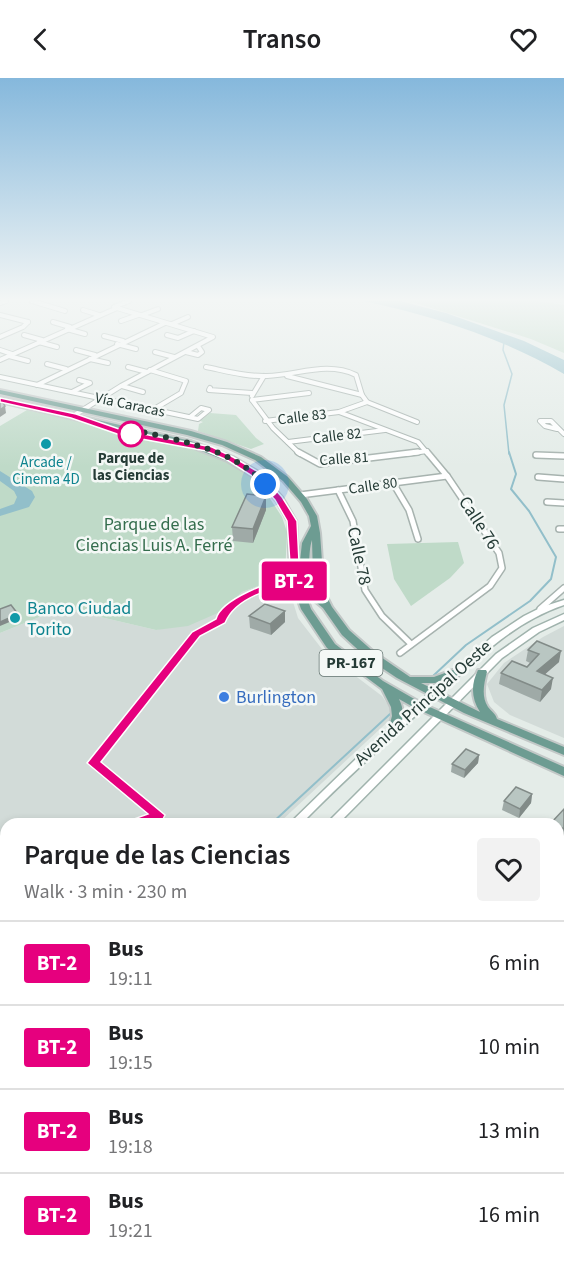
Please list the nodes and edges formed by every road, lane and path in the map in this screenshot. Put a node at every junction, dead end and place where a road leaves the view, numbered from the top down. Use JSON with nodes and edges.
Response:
{"nodes":[{"id":1,"x":15,"y":357,"type":"edge"},
{"id":2,"x":92,"y":357,"type":"edge"},
{"id":3,"x":174,"y":357,"type":"edge"},
{"id":4,"x":89,"y":358,"type":"junction"},
{"id":5,"x":28,"y":361,"type":"dead end"},
{"id":6,"x":108,"y":363,"type":"dead end"},
{"id":7,"x":47,"y":364,"type":"dead end"},
{"id":8,"x":128,"y":366,"type":"dead end"},
{"id":9,"x":206,"y":367,"type":"dead end"},
{"id":10,"x":67,"y":370,"type":"junction"},
{"id":11,"x":148,"y":371,"type":"junction"},
{"id":12,"x":264,"y":376,"type":"junction"},
{"id":13,"x":285,"y":376,"type":"junction"},
{"id":14,"x":0,"y":377,"type":"edge"},
{"id":15,"x":79,"y":380,"type":"dead end"},
{"id":16,"x":37,"y":385,"type":"junction"},
{"id":17,"x":122,"y":386,"type":"junction"},
{"id":18,"x":210,"y":388,"type":"dead end"},
{"id":19,"x":0,"y":392,"type":"edge"},
{"id":20,"x":72,"y":392,"type":"junction"},
{"id":21,"x":143,"y":392,"type":"dead end"},
{"id":22,"x":252,"y":393,"type":"junction"},
{"id":23,"x":309,"y":393,"type":"dead end"},
{"id":24,"x":362,"y":395,"type":"junction"},
{"id":25,"x":100,"y":398,"type":"junction"},
{"id":26,"x":0,"y":400,"type":"edge"},
{"id":27,"x":252,"y":400,"type":"junction"},
{"id":28,"x":367,"y":402,"type":"junction"},
{"id":29,"x":83,"y":410,"type":"junction"},
{"id":30,"x":153,"y":410,"type":"junction"},
{"id":31,"x":339,"y":412,"type":"junction"},
{"id":32,"x":73,"y":416,"type":"junction"},
{"id":33,"x":190,"y":417,"type":"dead end"},
{"id":34,"x":265,"y":421,"type":"junction"},
{"id":35,"x":417,"y":422,"type":"dead end"},
{"id":36,"x":557,"y":429,"type":"dead end"},
{"id":37,"x":387,"y":430,"type":"junction"},
{"id":38,"x":564,"y":434,"type":"edge"},
{"id":39,"x":287,"y":442,"type":"junction"},
{"id":40,"x":427,"y":451,"type":"junction"},
{"id":41,"x":536,"y":455,"type":"dead end"},
{"id":42,"x":564,"y":456,"type":"edge"},
{"id":43,"x":447,"y":476,"type":"junction"},
{"id":44,"x":538,"y":477,"type":"dead end"},
{"id":45,"x":564,"y":479,"type":"edge"},
{"id":46,"x":393,"y":483,"type":"junction"},
{"id":47,"x":338,"y":490,"type":"junction"},
{"id":48,"x":300,"y":495,"type":"junction"},
{"id":49,"x":547,"y":502,"type":"dead end"},
{"id":50,"x":564,"y":503,"type":"edge"},
{"id":51,"x":315,"y":527,"type":"junction"},
{"id":52,"x":418,"y":539,"type":"dead end"},
{"id":53,"x":296,"y":580,"type":"junction"},
{"id":54,"x":564,"y":588,"type":"edge"},
{"id":55,"x":564,"y":602,"type":"edge"},
{"id":56,"x":328,"y":608,"type":"junction"},
{"id":57,"x":540,"y":609,"type":"junction"},
{"id":58,"x":564,"y":617,"type":"edge"},
{"id":59,"x":411,"y":644,"type":"junction"},
{"id":60,"x":400,"y":653,"type":"dead end"},
{"id":61,"x":457,"y":672,"type":"junction"},
{"id":62,"x":482,"y":672,"type":"junction"},
{"id":63,"x":397,"y":673,"type":"junction"},
{"id":64,"x":383,"y":685,"type":"junction"},
{"id":65,"x":434,"y":693,"type":"junction"},
{"id":66,"x":452,"y":701,"type":"junction"},
{"id":67,"x":419,"y":706,"type":"junction"},
{"id":68,"x":438,"y":714,"type":"junction"},
{"id":69,"x":499,"y":723,"type":"junction"},
{"id":70,"x":395,"y":727,"type":"junction"},
{"id":71,"x":564,"y":751,"type":"edge"},
{"id":72,"x":564,"y":772,"type":"edge"},
{"id":73,"x":300,"y":818,"type":"edge"},
{"id":74,"x":337,"y":818,"type":"edge"}],
"edges":[{"from":1,"to":5,"type":"street"},
{"from":2,"to":4,"type":"street"},
{"from":3,"to":11,"type":"street"},
{"from":4,"to":6,"type":"street"},
{"from":4,"to":10,"type":"street"},
{"from":7,"to":10,"type":"street"},
{"from":8,"to":11,"type":"street"},
{"from":9,"to":12,"type":"street"},
{"from":10,"to":16,"type":"street"},
{"from":11,"to":17,"type":"street"},
{"from":11,"to":30,"type":"street"},
{"from":12,"to":13,"type":"street"},
{"from":12,"to":22,"type":"street"},
{"from":13,"to":24,"type":"street"},
{"from":13,"to":24,"type":"street"},
{"from":14,"to":16,"type":"street","name":"Vía Caracas"},
{"from":15,"to":20,"type":"street"},
{"from":16,"to":20,"type":"street","name":"Vía Caracas"},
{"from":17,"to":21,"type":"street"},
{"from":17,"to":25,"type":"street"},
{"from":18,"to":22,"type":"street"},
{"from":19,"to":29,"type":"main road","number":"PR-167"},
{"from":20,"to":25,"type":"street","name":"Vía Caracas"},
{"from":22,"to":27,"type":"street"},
{"from":23,"to":27,"type":"street"},
{"from":24,"to":28,"type":"street"},
{"from":25,"to":29,"type":"street"},
{"from":25,"to":30,"type":"street","name":"Vía Caracas"},
{"from":26,"to":32,"type":"main road","number":"PR-167"},
{"from":27,"to":34,"type":"street","name":"Calle 81"},
{"from":28,"to":31,"type":"street"},
{"from":28,"to":35,"type":"street"},
{"from":29,"to":32,"type":"street"},
{"from":29,"to":48,"type":"main road","number":"PR-167"},
{"from":30,"to":33,"type":"street","name":"Vía Caracas"},
{"from":31,"to":34,"type":"street","name":"Calle 83"},
{"from":31,"to":37,"type":"street","name":"Calle 76"},
{"from":32,"to":53,"type":"main road","number":"PR-167"},
{"from":34,"to":39,"type":"street","name":"Calle 81"},
{"from":36,"to":38,"type":"street"},
{"from":37,"to":39,"type":"street","name":"Calle 82"},
{"from":37,"to":40,"type":"street","name":"Calle 76"},
{"from":39,"to":40,"type":"street","name":"Calle 81"},
{"from":40,"to":43,"type":"street","name":"Calle 76"},
{"from":41,"to":42,"type":"street"},
{"from":43,"to":46,"type":"street","name":"Calle 80"},
{"from":43,"to":59,"type":"street","name":"Calle 76"},
{"from":44,"to":45,"type":"street"},
{"from":46,"to":47,"type":"street","name":"Calle 80"},
{"from":46,"to":52,"type":"street"},
{"from":47,"to":48,"type":"street","name":"Calle 80"},
{"from":47,"to":59,"type":"street","name":"Calle 78"},
{"from":48,"to":51,"type":"main road","number":"PR-167"},
{"from":49,"to":50,"type":"street"},
{"from":51,"to":53,"type":"main road"},
{"from":51,"to":56,"type":"main road","number":"PR-167"},
{"from":53,"to":56,"type":"main road"},
{"from":53,"to":64,"type":"main road","number":"PR-167"},
{"from":54,"to":57,"type":"street"},
{"from":55,"to":57,"type":"main road","name":"Avenida Principal Oeste"},
{"from":56,"to":63,"type":"main road","number":"PR-167"},
{"from":57,"to":61,"type":"main road","name":"Avenida Principal Oeste"},
{"from":58,"to":62,"type":"main road","name":"Avenida Principal Oeste"},
{"from":59,"to":60,"type":"street","name":"Calle 76"},
{"from":61,"to":63,"type":"main road"},
{"from":61,"to":65,"type":"main road","name":"Avenida Principal Oeste"},
{"from":62,"to":66,"type":"main road","name":"Avenida Principal Oeste"},
{"from":62,"to":69,"type":"main road"},
{"from":63,"to":65,"type":"main road","number":"PR-167"},
{"from":64,"to":67,"type":"main road","number":"PR-167"},
{"from":64,"to":70,"type":"main road"},
{"from":65,"to":66,"type":"main road","number":"PR-167"},
{"from":65,"to":67,"type":"main road","name":"Avenida Principal Oeste"},
{"from":66,"to":68,"type":"main road","name":"Avenida Principal Oeste"},
{"from":66,"to":69,"type":"main road","number":"PR-167"},
{"from":67,"to":68,"type":"main road","number":"PR-167"},
{"from":67,"to":70,"type":"main road","name":"Avenida Principal Oeste"},
{"from":68,"to":72,"type":"main road","number":"PR-167"},
{"from":68,"to":74,"type":"main road","name":"Avenida Principal Oeste"},
{"from":69,"to":71,"type":"main road","number":"PR-167"},
{"from":70,"to":73,"type":"main road","name":"Avenida Principal Oeste"}]}
